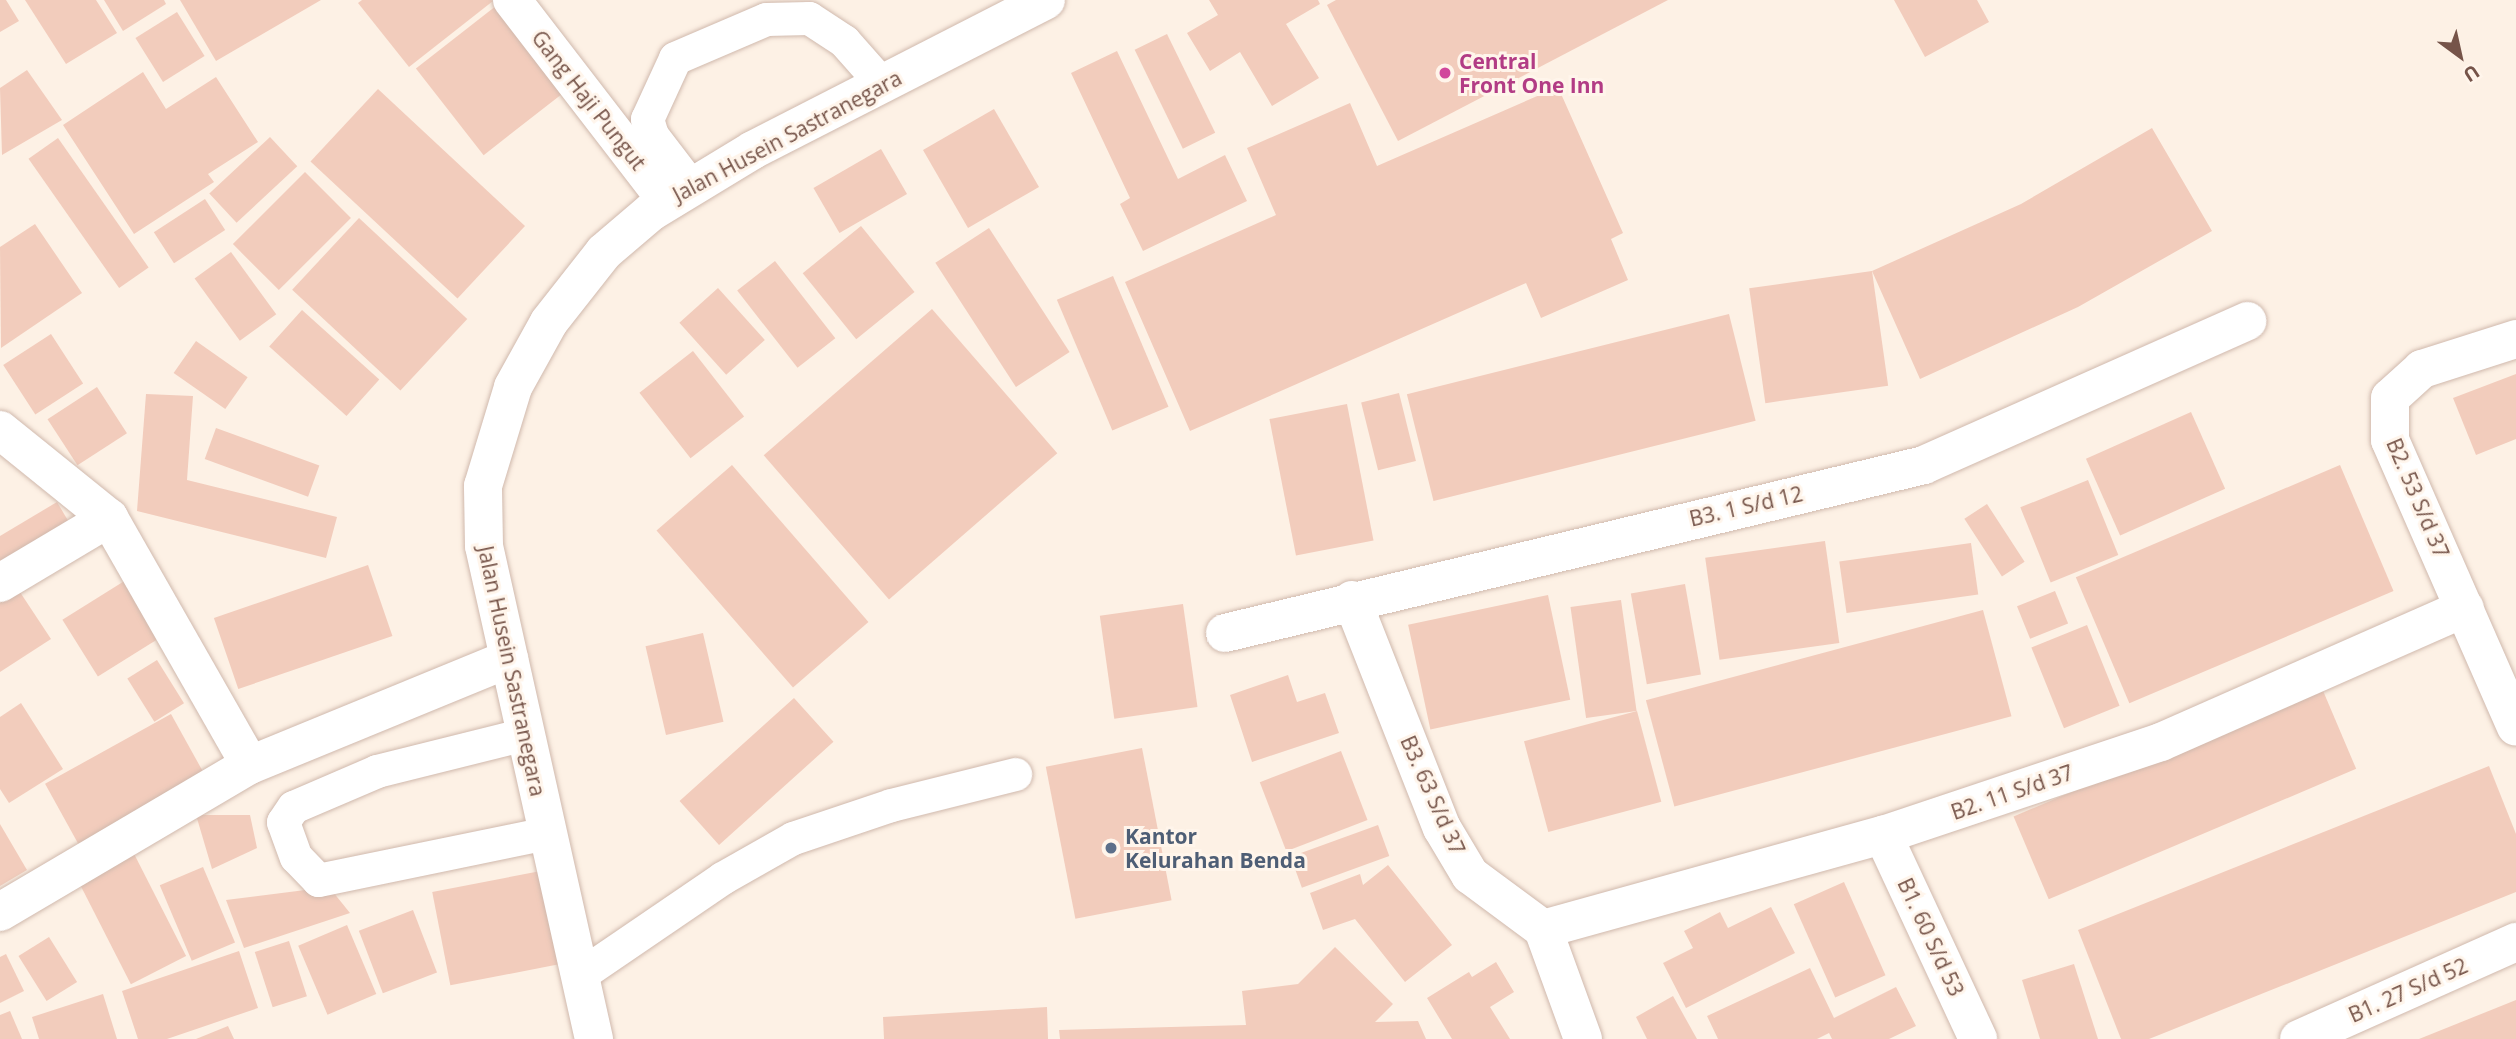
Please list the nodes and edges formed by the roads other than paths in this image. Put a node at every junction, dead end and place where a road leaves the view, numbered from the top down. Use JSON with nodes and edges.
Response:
{"nodes":[{"id":1,"x":512,"y":0,"type":"edge"},
{"id":2,"x":1046,"y":0,"type":"edge"},
{"id":3,"x":882,"y":84,"type":"junction"},
{"id":4,"x":679,"y":193,"type":"junction"},
{"id":5,"x":2247,"y":321,"type":"dead end"},
{"id":6,"x":2516,"y":339,"type":"edge"},
{"id":7,"x":0,"y":430,"type":"edge"},
{"id":8,"x":109,"y":518,"type":"junction"},
{"id":9,"x":0,"y":583,"type":"edge"},
{"id":10,"x":1352,"y":600,"type":"junction"},
{"id":11,"x":2465,"y":608,"type":"junction"},
{"id":12,"x":1225,"y":633,"type":"dead end"},
{"id":13,"x":509,"y":659,"type":"junction"},
{"id":14,"x":2516,"y":727,"type":"edge"},
{"id":15,"x":525,"y":734,"type":"junction"},
{"id":16,"x":250,"y":765,"type":"junction"},
{"id":17,"x":1015,"y":774,"type":"dead end"},
{"id":18,"x":547,"y":833,"type":"junction"},
{"id":19,"x":1883,"y":835,"type":"junction"},
{"id":20,"x":0,"y":912,"type":"edge"},
{"id":21,"x":1543,"y":929,"type":"junction"},
{"id":22,"x":2516,"y":942,"type":"edge"},
{"id":23,"x":580,"y":975,"type":"junction"},
{"id":24,"x":594,"y":1039,"type":"edge"},
{"id":25,"x":1583,"y":1039,"type":"edge"},
{"id":26,"x":1978,"y":1039,"type":"edge"},
{"id":27,"x":2299,"y":1039,"type":"edge"}],
"edges":[{"from":1,"to":4,"type":"street","name":"Gang Haji Pungut"},
{"from":2,"to":3,"type":"street","name":"Jalan Husein Sastranegara"},
{"from":3,"to":4,"type":"street","name":"Jalan Husein Sastranegara"},
{"from":3,"to":4,"type":"lane"},
{"from":4,"to":13,"type":"street","name":"Jalan Husein Sastranegara"},
{"from":5,"to":10,"type":"street","name":"B3. 1 S/d 12"},
{"from":6,"to":11,"type":"street","name":"B2. 53 S/d 37"},
{"from":7,"to":8,"type":"street"},
{"from":8,"to":9,"type":"street"},
{"from":8,"to":16,"type":"street"},
{"from":10,"to":12,"type":"street","name":"B3. 1 S/d 12"},
{"from":10,"to":21,"type":"street","name":"B3. 63 S/d 37"},
{"from":11,"to":14,"type":"street","name":"B2. 53 S/d 37"},
{"from":11,"to":19,"type":"street","name":"B2. 11 S/d 37"},
{"from":13,"to":15,"type":"street","name":"Jalan Husein Sastranegara"},
{"from":13,"to":16,"type":"street"},
{"from":15,"to":18,"type":"street","name":"Jalan Husein Sastranegara"},
{"from":15,"to":18,"type":"lane"},
{"from":16,"to":20,"type":"street"},
{"from":17,"to":23,"type":"lane"},
{"from":18,"to":23,"type":"street","name":"Jalan Husein Sastranegara"},
{"from":19,"to":21,"type":"street","name":"B2. 11 S/d 37"},
{"from":19,"to":26,"type":"street","name":"B1. 60 S/d 53"},
{"from":21,"to":25,"type":"street"},
{"from":22,"to":27,"type":"street","name":"B1. 27 S/d 52"},
{"from":23,"to":24,"type":"street","name":"Jalan Husein Sastranegara"}]}
